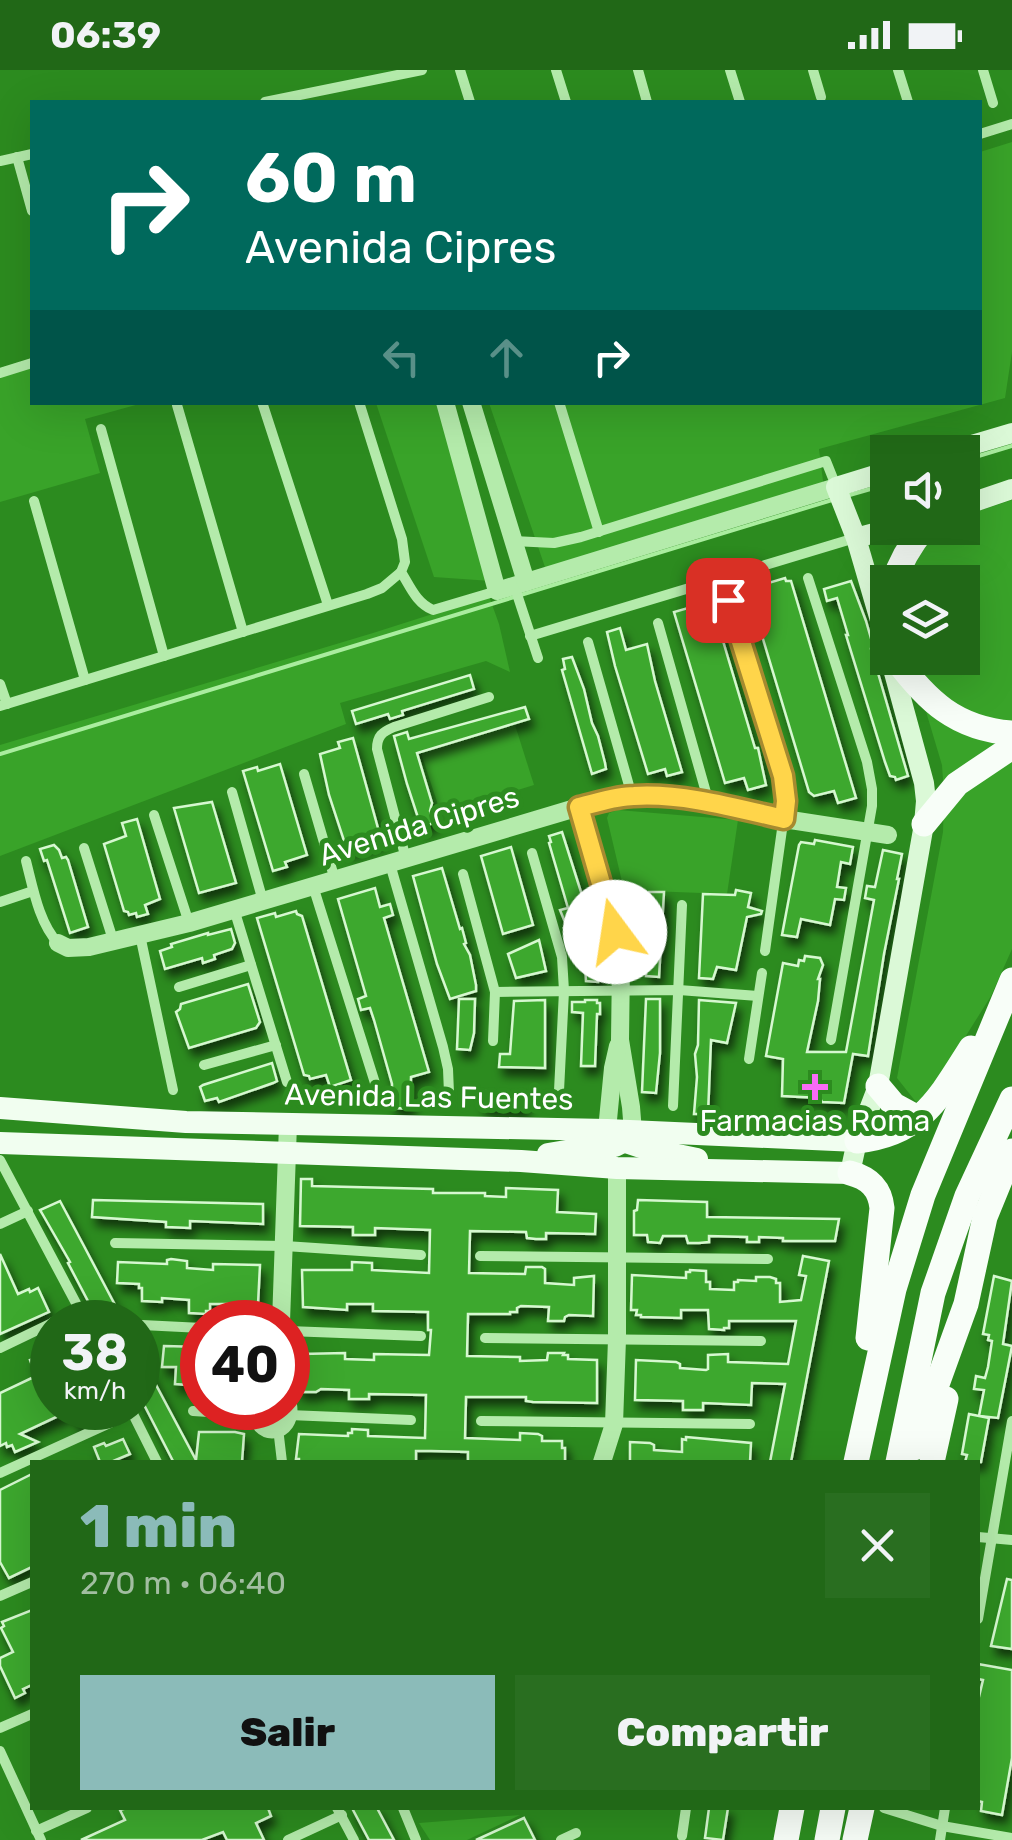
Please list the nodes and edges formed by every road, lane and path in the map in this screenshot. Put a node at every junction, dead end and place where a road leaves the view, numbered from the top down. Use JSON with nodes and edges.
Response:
{"nodes":[{"id":1,"x":422,"y":70,"type":"edge"},
{"id":2,"x":460,"y":70,"type":"edge"},
{"id":3,"x":556,"y":70,"type":"edge"},
{"id":4,"x":638,"y":70,"type":"edge"},
{"id":5,"x":730,"y":70,"type":"edge"},
{"id":6,"x":813,"y":70,"type":"edge"},
{"id":7,"x":898,"y":70,"type":"edge"},
{"id":8,"x":983,"y":70,"type":"edge"},
{"id":9,"x":822,"y":97,"type":"dead end"},
{"id":10,"x":275,"y":100,"type":"edge"},
{"id":11,"x":469,"y":100,"type":"edge"},
{"id":12,"x":565,"y":100,"type":"edge"},
{"id":13,"x":646,"y":100,"type":"edge"},
{"id":14,"x":739,"y":100,"type":"edge"},
{"id":15,"x":907,"y":100,"type":"edge"},
{"id":16,"x":993,"y":103,"type":"dead end"},
{"id":17,"x":1012,"y":124,"type":"edge"},
{"id":18,"x":982,"y":133,"type":"edge"},
{"id":19,"x":30,"y":154,"type":"edge"},
{"id":20,"x":17,"y":157,"type":"junction"},
{"id":21,"x":0,"y":161,"type":"edge"},
{"id":22,"x":30,"y":204,"type":"edge"},
{"id":23,"x":30,"y":364,"type":"edge"},
{"id":24,"x":0,"y":372,"type":"edge"},
{"id":25,"x":177,"y":405,"type":"edge"},
{"id":26,"x":263,"y":405,"type":"edge"},
{"id":27,"x":359,"y":405,"type":"edge"},
{"id":28,"x":446,"y":405,"type":"edge"},
{"id":29,"x":472,"y":405,"type":"edge"},
{"id":30,"x":560,"y":405,"type":"edge"},
{"id":31,"x":101,"y":429,"type":"dead end"},
{"id":32,"x":1012,"y":432,"type":"edge"},
{"id":33,"x":980,"y":442,"type":"edge"},
{"id":34,"x":870,"y":478,"type":"edge"},
{"id":35,"x":1012,"y":489,"type":"edge"},
{"id":36,"x":838,"y":490,"type":"junction"},
{"id":37,"x":34,"y":500,"type":"dead end"},
{"id":38,"x":980,"y":500,"type":"edge"},
{"id":39,"x":870,"y":530,"type":"edge"},
{"id":40,"x":854,"y":531,"type":"junction"},
{"id":41,"x":599,"y":532,"type":"junction"},
{"id":42,"x":513,"y":540,"type":"junction"},
{"id":43,"x":401,"y":572,"type":"junction"},
{"id":44,"x":808,"y":578,"type":"dead end"},
{"id":45,"x":870,"y":587,"type":"edge"},
{"id":46,"x":513,"y":588,"type":"junction"},
{"id":47,"x":728,"y":600,"type":"dead end"},
{"id":48,"x":328,"y":605,"type":"junction"},
{"id":49,"x":658,"y":622,"type":"dead end"},
{"id":50,"x":528,"y":630,"type":"junction"},
{"id":51,"x":243,"y":632,"type":"junction"},
{"id":52,"x":588,"y":642,"type":"dead end"},
{"id":53,"x":164,"y":656,"type":"junction"},
{"id":54,"x":538,"y":658,"type":"dead end"},
{"id":55,"x":897,"y":675,"type":"edge"},
{"id":56,"x":908,"y":675,"type":"edge"},
{"id":57,"x":85,"y":680,"type":"junction"},
{"id":58,"x":0,"y":684,"type":"edge"},
{"id":59,"x":489,"y":697,"type":"dead end"},
{"id":60,"x":3,"y":705,"type":"edge"},
{"id":61,"x":1012,"y":732,"type":"edge"},
{"id":62,"x":1012,"y":747,"type":"edge"},
{"id":63,"x":304,"y":774,"type":"dead end"},
{"id":64,"x":232,"y":792,"type":"dead end"},
{"id":65,"x":632,"y":796,"type":"junction"},
{"id":66,"x":709,"y":802,"type":"junction"},
{"id":67,"x":579,"y":807,"type":"junction"},
{"id":68,"x":154,"y":815,"type":"dead end"},
{"id":69,"x":784,"y":819,"type":"junction"},
{"id":70,"x":924,"y":824,"type":"junction"},
{"id":71,"x":868,"y":832,"type":"junction"},
{"id":72,"x":888,"y":835,"type":"dead end"},
{"id":73,"x":84,"y":848,"type":"dead end"},
{"id":74,"x":532,"y":853,"type":"dead end"},
{"id":75,"x":26,"y":861,"type":"dead end"},
{"id":76,"x":398,"y":861,"type":"junction"},
{"id":77,"x":463,"y":874,"type":"dead end"},
{"id":78,"x":335,"y":880,"type":"junction"},
{"id":79,"x":313,"y":886,"type":"junction"},
{"id":80,"x":34,"y":892,"type":"junction"},
{"id":81,"x":264,"y":901,"type":"junction"},
{"id":82,"x":0,"y":902,"type":"edge"},
{"id":83,"x":682,"y":906,"type":"dead end"},
{"id":84,"x":234,"y":910,"type":"junction"},
{"id":85,"x":189,"y":923,"type":"junction"},
{"id":86,"x":140,"y":936,"type":"junction"},
{"id":87,"x":114,"y":942,"type":"junction"},
{"id":88,"x":58,"y":943,"type":"joint"},
{"id":89,"x":764,"y":951,"type":"dead end"},
{"id":90,"x":251,"y":965,"type":"junction"},
{"id":91,"x":762,"y":973,"type":"dead end"},
{"id":92,"x":178,"y":987,"type":"dead end"},
{"id":93,"x":1009,"y":987,"type":"edge"},
{"id":94,"x":620,"y":990,"type":"junction"},
{"id":95,"x":679,"y":990,"type":"junction"},
{"id":96,"x":495,"y":992,"type":"junction"},
{"id":97,"x":564,"y":992,"type":"junction"},
{"id":98,"x":758,"y":996,"type":"junction"},
{"id":99,"x":620,"y":1040,"type":"junction"},
{"id":100,"x":831,"y":1040,"type":"dead end"},
{"id":101,"x":493,"y":1041,"type":"dead end"},
{"id":102,"x":276,"y":1045,"type":"junction"},
{"id":103,"x":748,"y":1059,"type":"dead end"},
{"id":104,"x":204,"y":1066,"type":"dead end"},
{"id":105,"x":287,"y":1082,"type":"dead end"},
{"id":106,"x":375,"y":1083,"type":"dead end"},
{"id":107,"x":878,"y":1086,"type":"junction"},
{"id":108,"x":173,"y":1090,"type":"dead end"},
{"id":109,"x":560,"y":1091,"type":"dead end"},
{"id":110,"x":449,"y":1092,"type":"dead end"},
{"id":111,"x":1012,"y":1099,"type":"edge"},
{"id":112,"x":674,"y":1106,"type":"dead end"},
{"id":113,"x":0,"y":1108,"type":"edge"},
{"id":114,"x":918,"y":1118,"type":"junction"},
{"id":115,"x":288,"y":1124,"type":"junction"},
{"id":116,"x":622,"y":1135,"type":"junction"},
{"id":117,"x":857,"y":1141,"type":"junction"},
{"id":118,"x":0,"y":1143,"type":"edge"},
{"id":119,"x":287,"y":1154,"type":"junction"},
{"id":120,"x":0,"y":1160,"type":"edge"},
{"id":121,"x":520,"y":1161,"type":"junction"},
{"id":122,"x":1009,"y":1164,"type":"edge"},
{"id":123,"x":616,"y":1168,"type":"junction"},
{"id":124,"x":736,"y":1170,"type":"junction"},
{"id":125,"x":850,"y":1173,"type":"junction"},
{"id":126,"x":28,"y":1211,"type":"junction"},
{"id":127,"x":0,"y":1224,"type":"edge"},
{"id":128,"x":116,"y":1243,"type":"dead end"},
{"id":129,"x":285,"y":1246,"type":"junction"},
{"id":130,"x":421,"y":1255,"type":"dead end"},
{"id":131,"x":480,"y":1256,"type":"dead end"},
{"id":132,"x":616,"y":1258,"type":"junction"},
{"id":133,"x":768,"y":1259,"type":"dead end"},
{"id":134,"x":74,"y":1300,"type":"edge"},
{"id":135,"x":282,"y":1300,"type":"edge"},
{"id":136,"x":966,"y":1304,"type":"junction"},
{"id":137,"x":310,"y":1332,"type":"edge"},
{"id":138,"x":30,"y":1333,"type":"edge"},
{"id":139,"x":421,"y":1336,"type":"dead end"},
{"id":140,"x":484,"y":1338,"type":"dead end"},
{"id":141,"x":617,"y":1339,"type":"junction"},
{"id":142,"x":761,"y":1340,"type":"dead end"},
{"id":143,"x":0,"y":1348,"type":"edge"},
{"id":144,"x":310,"y":1417,"type":"edge"},
{"id":145,"x":411,"y":1420,"type":"dead end"},
{"id":146,"x":481,"y":1421,"type":"dead end"},
{"id":147,"x":1012,"y":1421,"type":"edge"},
{"id":148,"x":614,"y":1424,"type":"junction"},
{"id":149,"x":750,"y":1424,"type":"dead end"},
{"id":150,"x":89,"y":1430,"type":"edge"},
{"id":151,"x":141,"y":1430,"type":"edge"},
{"id":152,"x":284,"y":1430,"type":"edge"},
{"id":153,"x":156,"y":1460,"type":"edge"},
{"id":154,"x":282,"y":1460,"type":"edge"},
{"id":155,"x":603,"y":1460,"type":"edge"},
{"id":156,"x":856,"y":1460,"type":"edge"},
{"id":157,"x":856,"y":1460,"type":"edge"},
{"id":158,"x":898,"y":1460,"type":"edge"},
{"id":159,"x":910,"y":1460,"type":"edge"},
{"id":160,"x":932,"y":1460,"type":"edge"},
{"id":161,"x":0,"y":1473,"type":"edge"},
{"id":162,"x":980,"y":1537,"type":"edge"},
{"id":163,"x":992,"y":1539,"type":"junction"},
{"id":164,"x":1012,"y":1540,"type":"edge"},
{"id":165,"x":30,"y":1583,"type":"edge"},
{"id":166,"x":0,"y":1596,"type":"edge"},
{"id":167,"x":980,"y":1608,"type":"edge"},
{"id":168,"x":30,"y":1715,"type":"edge"},
{"id":169,"x":0,"y":1728,"type":"edge"},
{"id":170,"x":0,"y":1752,"type":"edge"},
{"id":171,"x":83,"y":1810,"type":"edge"},
{"id":172,"x":404,"y":1810,"type":"edge"},
{"id":173,"x":686,"y":1810,"type":"edge"},
{"id":174,"x":792,"y":1810,"type":"edge"},
{"id":175,"x":833,"y":1810,"type":"edge"},
{"id":176,"x":862,"y":1810,"type":"edge"},
{"id":177,"x":890,"y":1810,"type":"edge"},
{"id":178,"x":945,"y":1810,"type":"edge"},
{"id":179,"x":340,"y":1811,"type":"edge"},
{"id":180,"x":942,"y":1826,"type":"junction"},
{"id":181,"x":576,"y":1833,"type":"dead end"},
{"id":182,"x":38,"y":1835,"type":"edge"},
{"id":183,"x":682,"y":1836,"type":"dead end"},
{"id":184,"x":1012,"y":1838,"type":"edge"},
{"id":185,"x":288,"y":1840,"type":"edge"},
{"id":186,"x":354,"y":1840,"type":"edge"},
{"id":187,"x":416,"y":1840,"type":"edge"},
{"id":188,"x":561,"y":1840,"type":"edge"},
{"id":189,"x":786,"y":1840,"type":"edge"},
{"id":190,"x":826,"y":1840,"type":"edge"},
{"id":191,"x":855,"y":1840,"type":"edge"},
{"id":192,"x":940,"y":1840,"type":"edge"}],
"edges":[{"from":1,"to":10,"type":"street"},
{"from":2,"to":11,"type":"street"},
{"from":3,"to":12,"type":"street"},
{"from":4,"to":13,"type":"street"},
{"from":5,"to":14,"type":"street"},
{"from":6,"to":9,"type":"street"},
{"from":7,"to":15,"type":"street"},
{"from":8,"to":16,"type":"street"},
{"from":17,"to":18,"type":"street"},
{"from":19,"to":20,"type":"street"},
{"from":20,"to":21,"type":"street"},
{"from":20,"to":22,"type":"street"},
{"from":23,"to":24,"type":"street"},
{"from":25,"to":51,"type":"street"},
{"from":26,"to":48,"type":"street"},
{"from":27,"to":43,"type":"street"},
{"from":28,"to":46,"type":"street"},
{"from":29,"to":42,"type":"street"},
{"from":30,"to":41,"type":"street"},
{"from":31,"to":53,"type":"street"},
{"from":32,"to":33,"type":"main road"},
{"from":34,"to":36,"type":"main road"},
{"from":35,"to":38,"type":"main road"},
{"from":36,"to":40,"type":"main road"},
{"from":36,"to":41,"type":"street"},
{"from":36,"to":46,"type":"street"},
{"from":37,"to":57,"type":"street"},
{"from":39,"to":40,"type":"main road"},
{"from":40,"to":45,"type":"main road"},
{"from":40,"to":50,"type":"street"},
{"from":41,"to":42,"type":"street"},
{"from":42,"to":46,"type":"street"},
{"from":43,"to":46,"type":"street"},
{"from":43,"to":48,"type":"street"},
{"from":44,"to":71,"type":"street"},
{"from":46,"to":50,"type":"street"},
{"from":47,"to":69,"type":"street"},
{"from":48,"to":51,"type":"street"},
{"from":49,"to":66,"type":"street"},
{"from":50,"to":54,"type":"street"},
{"from":51,"to":53,"type":"street"},
{"from":52,"to":65,"type":"street"},
{"from":53,"to":57,"type":"street"},
{"from":55,"to":70,"type":"main road"},
{"from":56,"to":61,"type":"highway"},
{"from":57,"to":60,"type":"street"},
{"from":58,"to":60,"type":"street"},
{"from":59,"to":76,"type":"street"},
{"from":62,"to":70,"type":"highway"},
{"from":63,"to":78,"type":"street"},
{"from":64,"to":81,"type":"street"},
{"from":65,"to":66,"type":"street","name":"Avenida Cipres"},
{"from":65,"to":67,"type":"street","name":"Avenida Cipres"},
{"from":66,"to":69,"type":"street","name":"Avenida Cipres"},
{"from":67,"to":76,"type":"street","name":"Avenida Cipres"},
{"from":67,"to":94,"type":"street"},
{"from":68,"to":85,"type":"street"},
{"from":69,"to":71,"type":"street","name":"Avenida Cipres"},
{"from":69,"to":89,"type":"street"},
{"from":70,"to":107,"type":"main road"},
{"from":71,"to":72,"type":"street","name":"Avenida Cipres"},
{"from":71,"to":100,"type":"street"},
{"from":73,"to":87,"type":"street"},
{"from":74,"to":97,"type":"street"},
{"from":75,"to":80,"type":"street","name":"Avenida Cipres"},
{"from":76,"to":78,"type":"street","name":"Avenida Cipres"},
{"from":76,"to":110,"type":"street"},
{"from":77,"to":96,"type":"street"},
{"from":78,"to":79,"type":"street","name":"Avenida Cipres"},
{"from":79,"to":81,"type":"street","name":"Avenida Cipres"},
{"from":79,"to":106,"type":"street"},
{"from":80,"to":82,"type":"street"},
{"from":80,"to":88,"type":"street","name":"Avenida Cipres"},
{"from":81,"to":84,"type":"street","name":"Avenida Cipres"},
{"from":83,"to":95,"type":"street"},
{"from":84,"to":85,"type":"street","name":"Avenida Cipres"},
{"from":84,"to":90,"type":"street"},
{"from":85,"to":86,"type":"street","name":"Avenida Cipres"},
{"from":86,"to":87,"type":"street","name":"Avenida Cipres"},
{"from":86,"to":108,"type":"street"},
{"from":87,"to":88,"type":"street","name":"Avenida Cipres"},
{"from":90,"to":92,"type":"street"},
{"from":90,"to":102,"type":"street"},
{"from":91,"to":98,"type":"street"},
{"from":93,"to":114,"type":"highway"},
{"from":93,"to":156,"type":"highway"},
{"from":94,"to":95,"type":"street"},
{"from":94,"to":97,"type":"street"},
{"from":94,"to":99,"type":"street"},
{"from":95,"to":98,"type":"street"},
{"from":95,"to":112,"type":"street"},
{"from":96,"to":97,"type":"street"},
{"from":96,"to":101,"type":"street"},
{"from":97,"to":109,"type":"street"},
{"from":98,"to":103,"type":"street"},
{"from":99,"to":116,"type":"street"},
{"from":99,"to":116,"type":"street"},
{"from":102,"to":104,"type":"street"},
{"from":102,"to":105,"type":"street"},
{"from":107,"to":114,"type":"highway"},
{"from":107,"to":117,"type":"main road"},
{"from":111,"to":158,"type":"highway"},
{"from":113,"to":115,"type":"main road","name":"Avenida Las Fuentes"},
{"from":114,"to":117,"type":"highway"},
{"from":115,"to":116,"type":"main road","name":"Avenida Las Fuentes"},
{"from":115,"to":119,"type":"street"},
{"from":116,"to":117,"type":"main road","name":"Avenida Las Fuentes"},
{"from":116,"to":121,"type":"main road"},
{"from":116,"to":124,"type":"main road"},
{"from":117,"to":125,"type":"main road"},
{"from":118,"to":119,"type":"main road","name":"Avenida Las Fuentes"},
{"from":119,"to":121,"type":"main road","name":"Avenida Las Fuentes"},
{"from":119,"to":129,"type":"street"},
{"from":120,"to":126,"type":"street"},
{"from":121,"to":123,"type":"main road","name":"Avenida Las Fuentes"},
{"from":122,"to":136,"type":"highway"},
{"from":123,"to":124,"type":"main road","name":"Avenida Las Fuentes"},
{"from":123,"to":132,"type":"street"},
{"from":124,"to":125,"type":"main road","name":"Avenida Las Fuentes"},
{"from":125,"to":157,"type":"highway"},
{"from":126,"to":127,"type":"street"},
{"from":126,"to":134,"type":"street"},
{"from":128,"to":129,"type":"street"},
{"from":129,"to":130,"type":"street"},
{"from":129,"to":135,"type":"street"},
{"from":131,"to":132,"type":"street"},
{"from":132,"to":133,"type":"street"},
{"from":132,"to":141,"type":"street"},
{"from":136,"to":159,"type":"highway"},
{"from":136,"to":160,"type":"highway"},
{"from":137,"to":139,"type":"street"},
{"from":138,"to":143,"type":"street"},
{"from":140,"to":141,"type":"street"},
{"from":141,"to":142,"type":"street"},
{"from":141,"to":148,"type":"street"},
{"from":144,"to":145,"type":"street"},
{"from":146,"to":148,"type":"street"},
{"from":147,"to":163,"type":"street"},
{"from":148,"to":149,"type":"street"},
{"from":148,"to":155,"type":"street"},
{"from":150,"to":161,"type":"street"},
{"from":151,"to":153,"type":"street"},
{"from":152,"to":154,"type":"street"},
{"from":162,"to":163,"type":"street"},
{"from":163,"to":164,"type":"street"},
{"from":163,"to":167,"type":"street"},
{"from":165,"to":166,"type":"street"},
{"from":168,"to":169,"type":"street"},
{"from":170,"to":182,"type":"street"},
{"from":171,"to":182,"type":"street"},
{"from":172,"to":187,"type":"street"},
{"from":173,"to":183,"type":"street"},
{"from":174,"to":189,"type":"highway"},
{"from":175,"to":190,"type":"highway"},
{"from":176,"to":191,"type":"highway"},
{"from":177,"to":180,"type":"street"},
{"from":178,"to":180,"type":"street"},
{"from":179,"to":185,"type":"street"},
{"from":179,"to":186,"type":"street"},
{"from":180,"to":184,"type":"street"},
{"from":180,"to":192,"type":"street"},
{"from":181,"to":188,"type":"street"}]}
